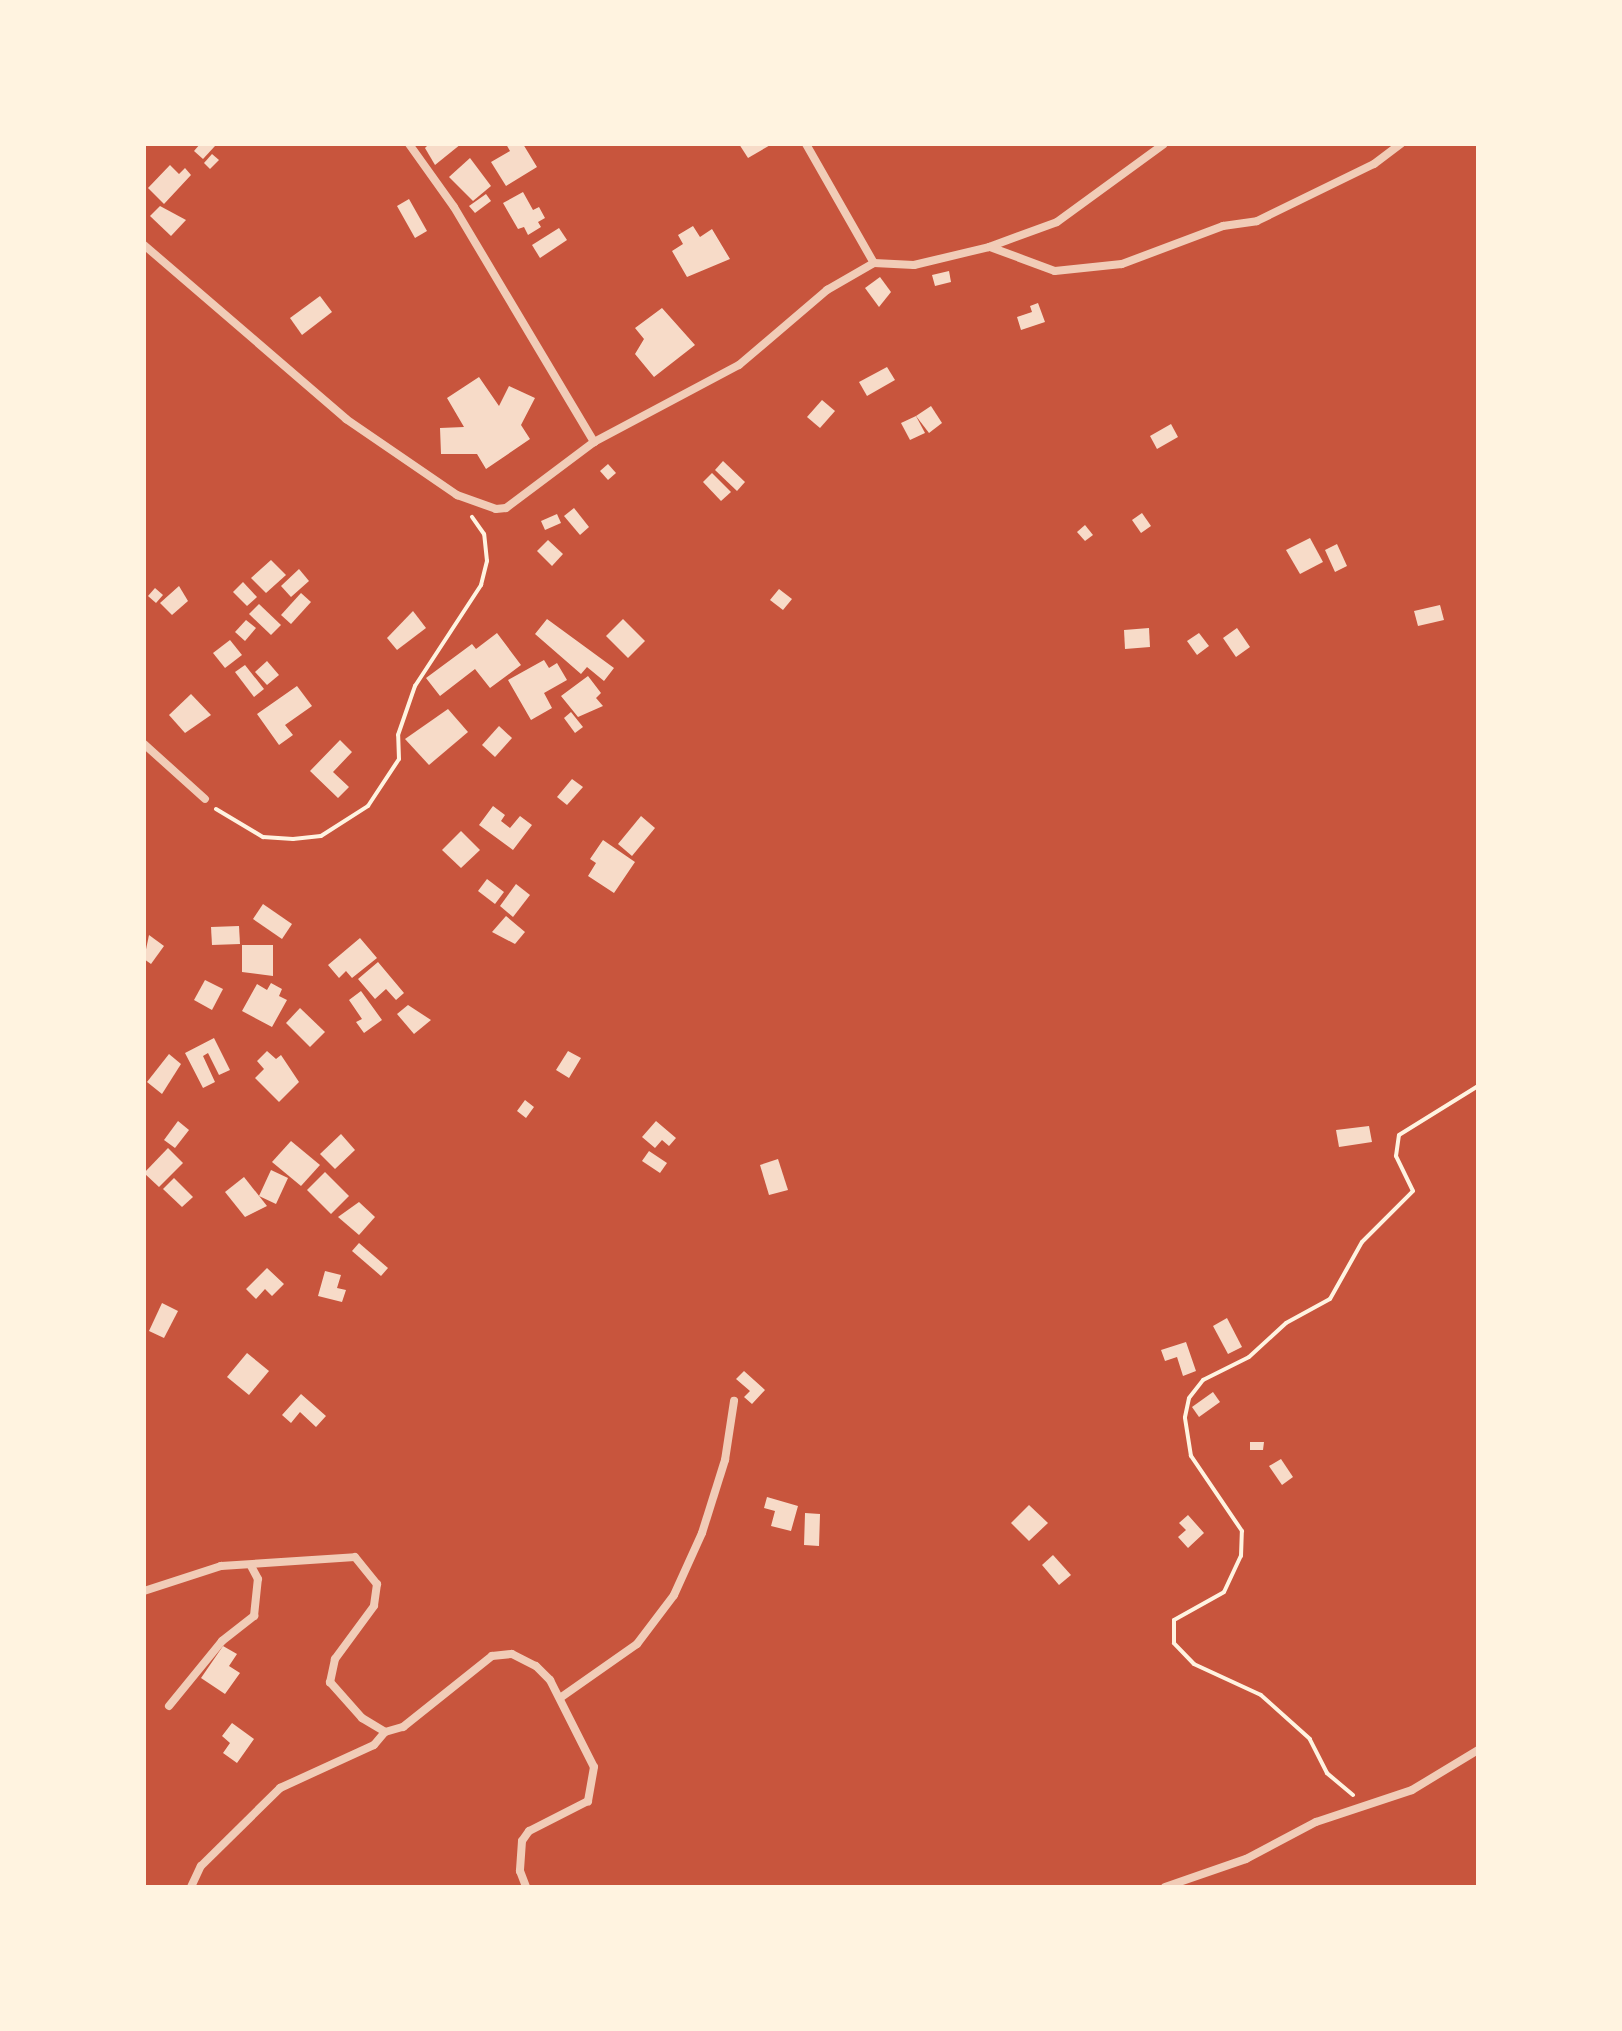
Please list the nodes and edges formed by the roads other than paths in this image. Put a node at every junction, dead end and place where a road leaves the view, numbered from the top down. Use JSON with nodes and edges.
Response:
{"nodes":[{"id":1,"x":409,"y":144,"type":"edge"},
{"id":2,"x":806,"y":144,"type":"edge"},
{"id":3,"x":1164,"y":144,"type":"edge"},
{"id":4,"x":1401,"y":144,"type":"edge"},
{"id":5,"x":144,"y":245,"type":"edge"},
{"id":6,"x":989,"y":247,"type":"junction"},
{"id":7,"x":874,"y":263,"type":"junction"},
{"id":8,"x":594,"y":442,"type":"junction"},
{"id":9,"x":144,"y":744,"type":"edge"},
{"id":10,"x":205,"y":799,"type":"road end"},
{"id":11,"x":734,"y":1401,"type":"dead end"},
{"id":12,"x":251,"y":1566,"type":"junction"},
{"id":13,"x":144,"y":1591,"type":"edge"},
{"id":14,"x":560,"y":1698,"type":"junction"},
{"id":15,"x":169,"y":1706,"type":"dead end"},
{"id":16,"x":385,"y":1732,"type":"junction"},
{"id":17,"x":1478,"y":1750,"type":"edge"},
{"id":18,"x":191,"y":1887,"type":"edge"},
{"id":19,"x":526,"y":1887,"type":"edge"},
{"id":20,"x":1165,"y":1887,"type":"edge"}],
"edges":[{"from":1,"to":8,"type":"street"},
{"from":2,"to":7,"type":"street"},
{"from":3,"to":6,"type":"street"},
{"from":4,"to":6,"type":"street"},
{"from":5,"to":8,"type":"street"},
{"from":6,"to":7,"type":"street"},
{"from":7,"to":8,"type":"street"},
{"from":9,"to":10,"type":"street"},
{"from":11,"to":14,"type":"street"},
{"from":12,"to":13,"type":"street"},
{"from":12,"to":15,"type":"street"},
{"from":12,"to":16,"type":"street"},
{"from":14,"to":16,"type":"street"},
{"from":14,"to":19,"type":"street"},
{"from":16,"to":18,"type":"street"},
{"from":17,"to":20,"type":"street"}]}
